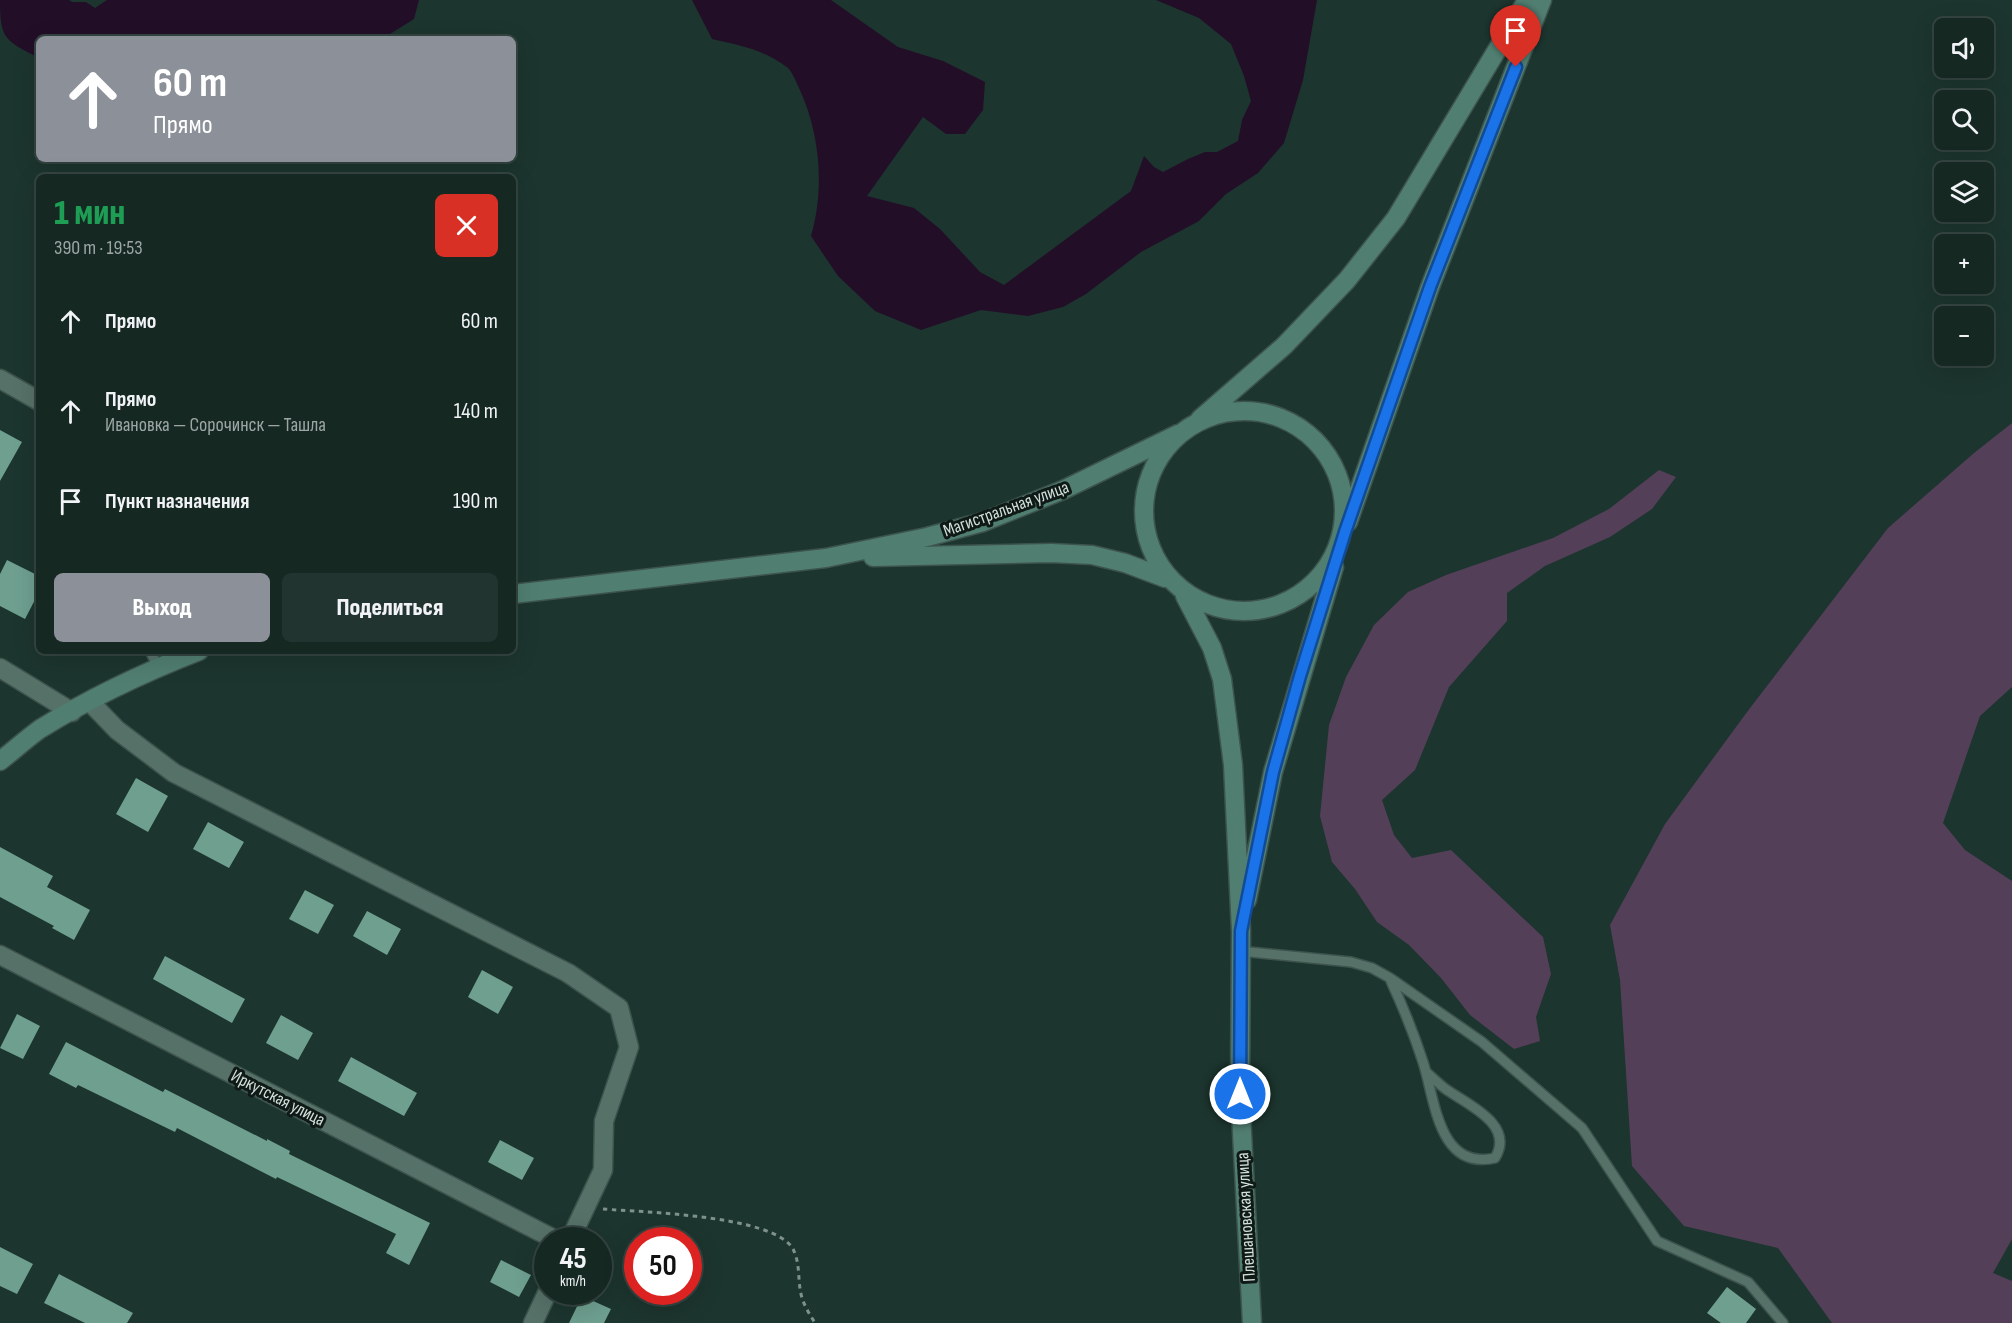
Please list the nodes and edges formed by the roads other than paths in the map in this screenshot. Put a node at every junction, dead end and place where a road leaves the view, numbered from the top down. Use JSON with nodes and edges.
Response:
{"nodes":[{"id":1,"x":1527,"y":0,"type":"edge"},
{"id":2,"x":1542,"y":0,"type":"edge"},
{"id":3,"x":0,"y":379,"type":"edge"},
{"id":4,"x":36,"y":399,"type":"edge"},
{"id":5,"x":1200,"y":419,"type":"junction"},
{"id":6,"x":1178,"y":434,"type":"junction"},
{"id":7,"x":1345,"y":532,"type":"junction"},
{"id":8,"x":1338,"y":554,"type":"junction"},
{"id":9,"x":826,"y":558,"type":"junction"},
{"id":10,"x":1165,"y":578,"type":"junction"},
{"id":11,"x":516,"y":594,"type":"edge"},
{"id":12,"x":1185,"y":596,"type":"junction"},
{"id":13,"x":182,"y":654,"type":"edge"},
{"id":14,"x":154,"y":659,"type":"edge"},
{"id":15,"x":0,"y":668,"type":"edge"},
{"id":16,"x":90,"y":702,"type":"junction"},
{"id":17,"x":72,"y":712,"type":"junction"},
{"id":18,"x":0,"y":761,"type":"edge"},
{"id":19,"x":1241,"y":931,"type":"junction"},
{"id":20,"x":1240,"y":951,"type":"junction"},
{"id":21,"x":0,"y":955,"type":"edge"},
{"id":22,"x":1390,"y":978,"type":"junction"},
{"id":23,"x":1426,"y":1072,"type":"junction"},
{"id":24,"x":576,"y":1227,"type":"edge"},
{"id":25,"x":534,"y":1229,"type":"edge"},
{"id":26,"x":541,"y":1305,"type":"edge"},
{"id":27,"x":533,"y":1323,"type":"edge"},
{"id":28,"x":1252,"y":1323,"type":"edge"},
{"id":29,"x":1783,"y":1323,"type":"edge"}],
"edges":[{"from":1,"to":5,"type":"main road"},
{"from":2,"to":7,"type":"main road"},
{"from":3,"to":4,"type":"street"},
{"from":5,"to":6,"type":"main road"},
{"from":5,"to":7,"type":"main road"},
{"from":6,"to":9,"type":"main road","name":"Магистральная улица"},
{"from":6,"to":10,"type":"main road"},
{"from":7,"to":8,"type":"main road"},
{"from":8,"to":12,"type":"main road"},
{"from":8,"to":19,"type":"main road"},
{"from":9,"to":10,"type":"main road","name":"Магистральная улица"},
{"from":9,"to":11,"type":"main road","name":"Магистральная улица"},
{"from":10,"to":12,"type":"main road"},
{"from":12,"to":19,"type":"main road"},
{"from":13,"to":14,"type":"main road"},
{"from":14,"to":16,"type":"main road"},
{"from":15,"to":17,"type":"street"},
{"from":16,"to":17,"type":"main road"},
{"from":16,"to":24,"type":"street"},
{"from":17,"to":18,"type":"main road"},
{"from":19,"to":20,"type":"main road","name":"Плешановская улица"},
{"from":20,"to":22,"type":"lane"},
{"from":20,"to":28,"type":"main road","name":"Плешановская улица"},
{"from":21,"to":25,"type":"street","name":"Иркутская улица"},
{"from":22,"to":23,"type":"lane"},
{"from":22,"to":29,"type":"lane"},
{"from":23,"to":23,"type":"lane"},
{"from":26,"to":27,"type":"street"}]}
